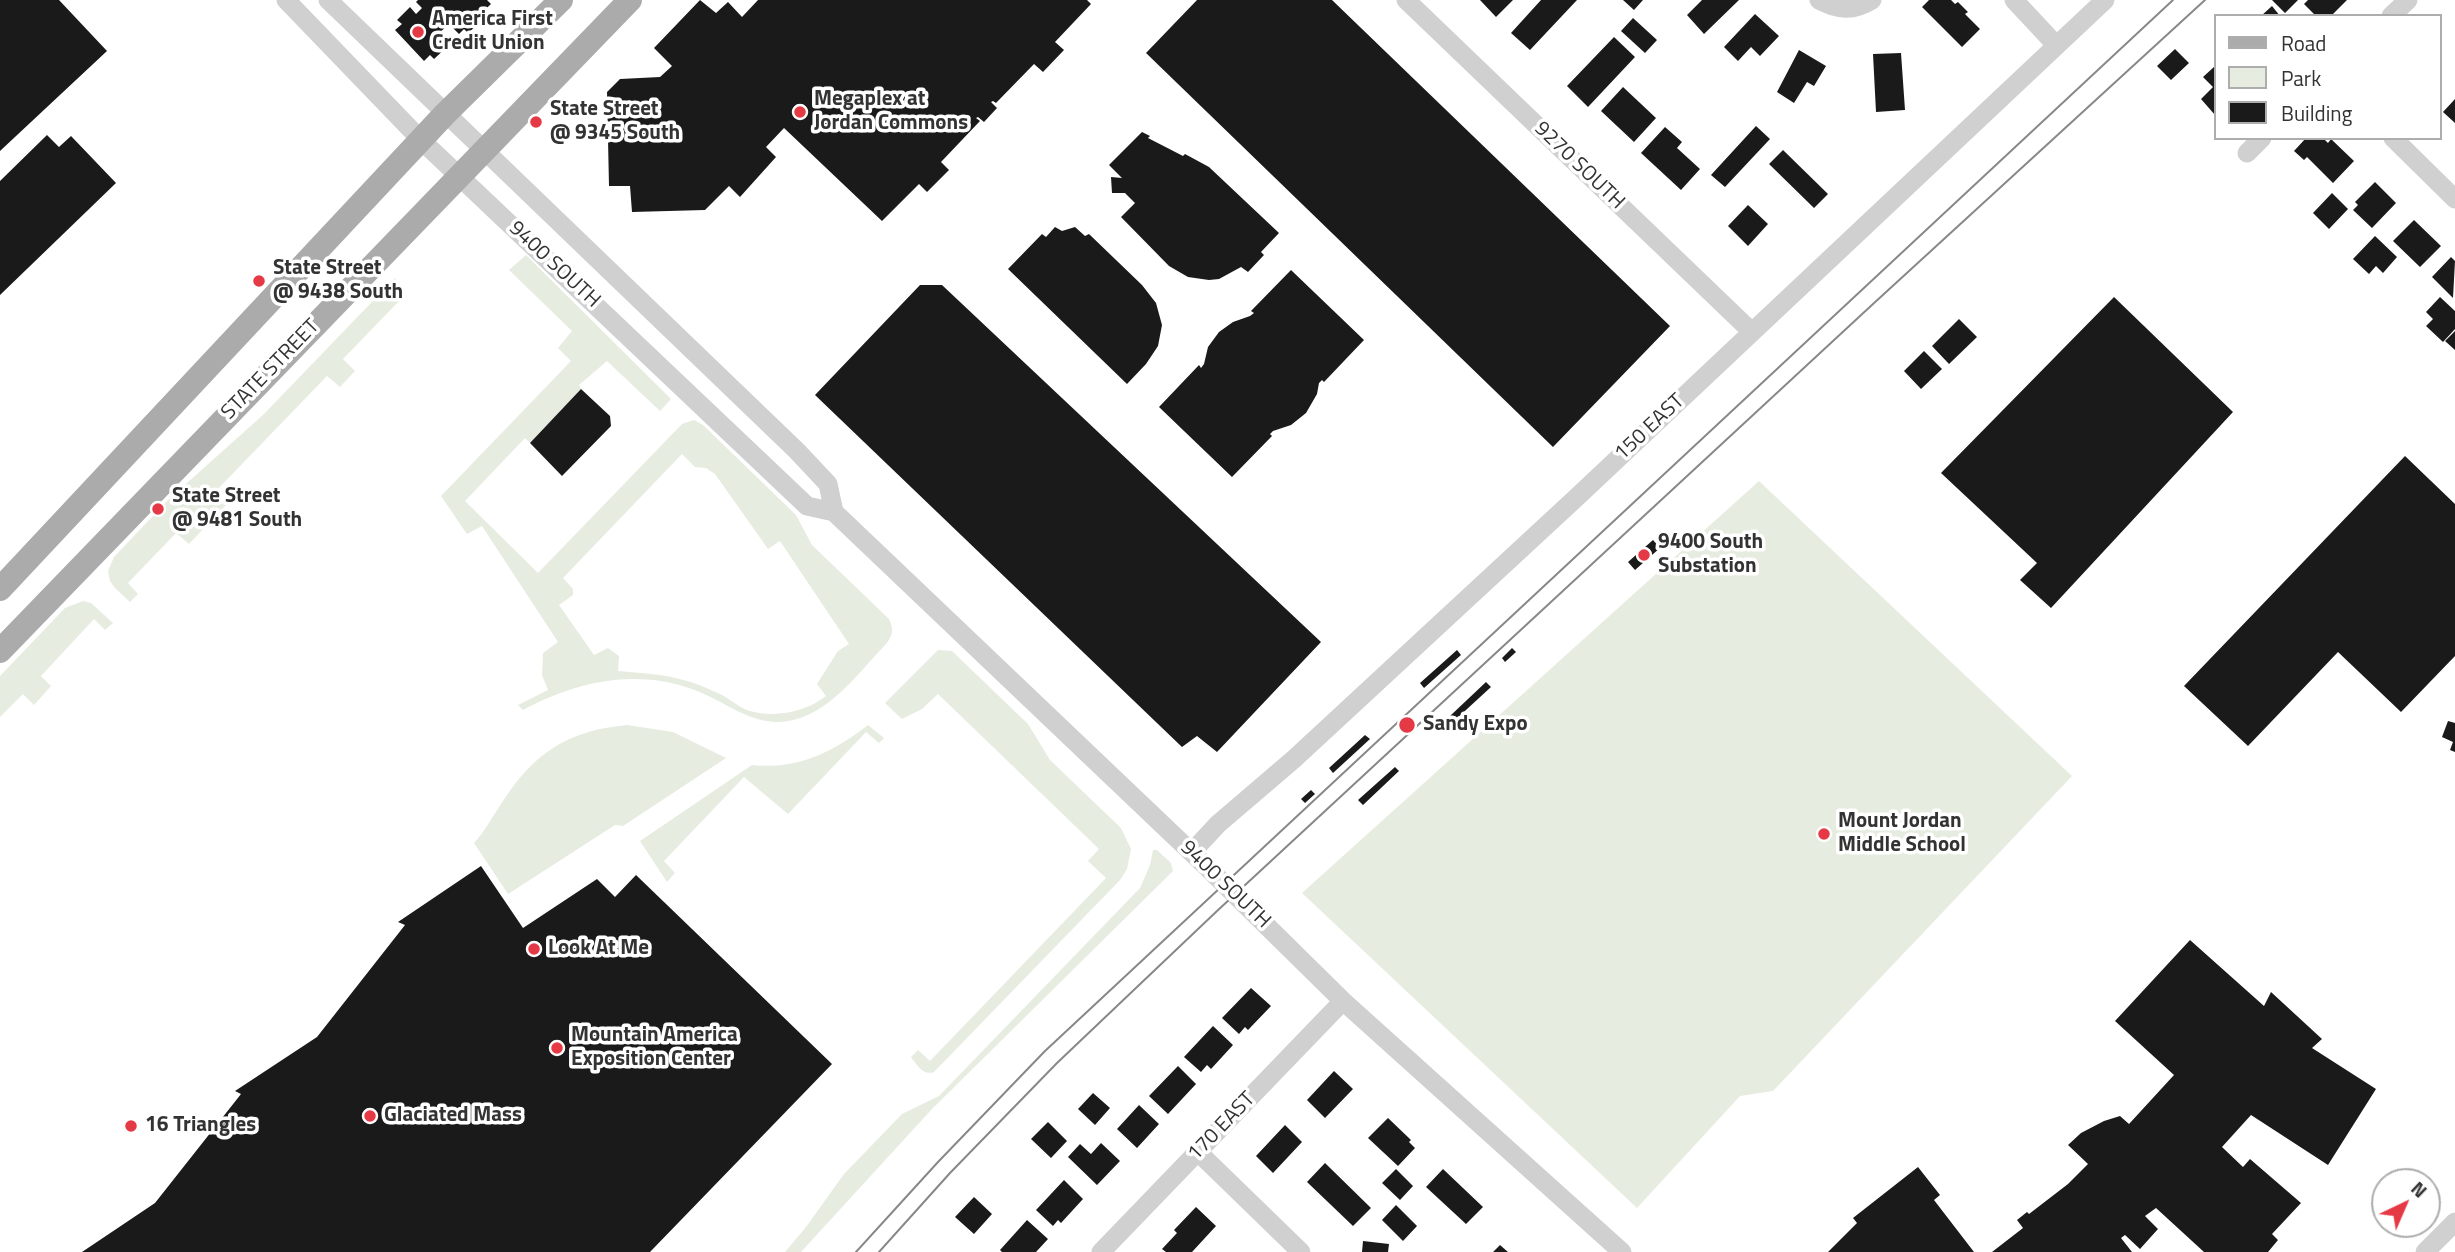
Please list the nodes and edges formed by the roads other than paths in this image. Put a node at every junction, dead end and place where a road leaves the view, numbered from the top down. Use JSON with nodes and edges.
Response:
{"nodes":[{"id":1,"x":286,"y":0,"type":"edge"},
{"id":2,"x":328,"y":0,"type":"edge"},
{"id":3,"x":561,"y":0,"type":"edge"},
{"id":4,"x":629,"y":0,"type":"edge"},
{"id":5,"x":1406,"y":0,"type":"edge"},
{"id":6,"x":1819,"y":0,"type":"edge"},
{"id":7,"x":1872,"y":0,"type":"edge"},
{"id":8,"x":2014,"y":0,"type":"edge"},
{"id":9,"x":2105,"y":0,"type":"edge"},
{"id":10,"x":2408,"y":0,"type":"edge"},
{"id":11,"x":2394,"y":14,"type":"edge"},
{"id":12,"x":2056,"y":45,"type":"junction"},
{"id":13,"x":445,"y":114,"type":"junction"},
{"id":14,"x":421,"y":140,"type":"junction"},
{"id":15,"x":2260,"y":140,"type":"edge"},
{"id":16,"x":2395,"y":140,"type":"edge"},
{"id":17,"x":485,"y":151,"type":"junction"},
{"id":18,"x":2247,"y":153,"type":"dead end"},
{"id":19,"x":460,"y":176,"type":"junction"},
{"id":20,"x":2455,"y":199,"type":"edge"},
{"id":21,"x":1752,"y":332,"type":"junction"},
{"id":22,"x":834,"y":512,"type":"junction"},
{"id":23,"x":0,"y":589,"type":"edge"},
{"id":24,"x":0,"y":651,"type":"edge"},
{"id":25,"x":1192,"y":852,"type":"junction"},
{"id":26,"x":1343,"y":1001,"type":"junction"},
{"id":27,"x":1198,"y":1152,"type":"junction"},
{"id":28,"x":2455,"y":1222,"type":"edge"},
{"id":29,"x":1101,"y":1252,"type":"edge"},
{"id":30,"x":1301,"y":1252,"type":"edge"},
{"id":31,"x":1622,"y":1252,"type":"edge"},
{"id":32,"x":2425,"y":1252,"type":"edge"}],
"edges":[{"from":1,"to":14,"type":"street","name":"9400 SOUTH"},
{"from":2,"to":13,"type":"street","name":"9400 SOUTH"},
{"from":3,"to":13,"type":"main road"},
{"from":4,"to":17,"type":"main road","name":"STATE STREET"},
{"from":5,"to":21,"type":"street","name":"9270 SOUTH"},
{"from":6,"to":7,"type":"street"},
{"from":8,"to":12,"type":"street"},
{"from":9,"to":12,"type":"street","name":"150 EAST"},
{"from":10,"to":11,"type":"street"},
{"from":12,"to":21,"type":"street","name":"150 EAST"},
{"from":13,"to":14,"type":"main road"},
{"from":13,"to":17,"type":"street","name":"9400 SOUTH"},
{"from":14,"to":19,"type":"street","name":"9400 SOUTH"},
{"from":14,"to":23,"type":"main road"},
{"from":15,"to":18,"type":"street"},
{"from":16,"to":20,"type":"street"},
{"from":17,"to":19,"type":"main road","name":"STATE STREET"},
{"from":17,"to":22,"type":"street","name":"9400 SOUTH"},
{"from":19,"to":22,"type":"street","name":"9400 SOUTH"},
{"from":19,"to":24,"type":"main road","name":"STATE STREET"},
{"from":21,"to":25,"type":"street","name":"150 EAST"},
{"from":22,"to":25,"type":"street","name":"9400 SOUTH"},
{"from":25,"to":26,"type":"street","name":"9400 SOUTH"},
{"from":26,"to":27,"type":"street","name":"170 EAST"},
{"from":26,"to":31,"type":"street","name":"9400 SOUTH"},
{"from":27,"to":29,"type":"street","name":"170 EAST"},
{"from":27,"to":30,"type":"street"},
{"from":28,"to":32,"type":"street"}]}
